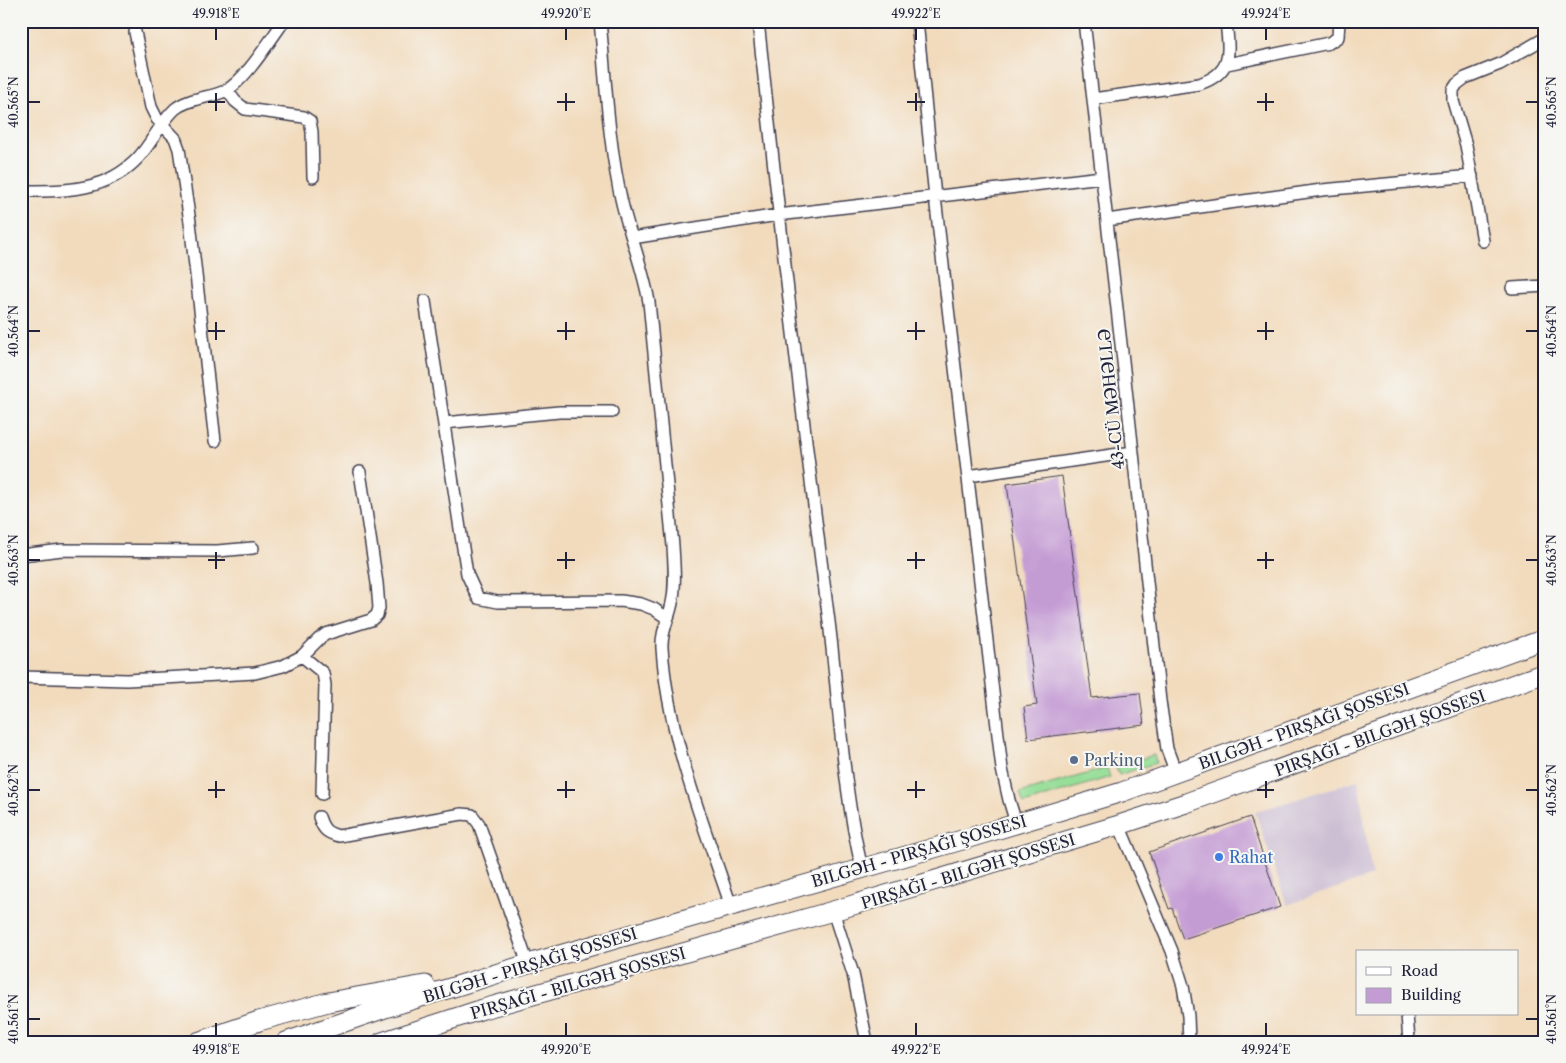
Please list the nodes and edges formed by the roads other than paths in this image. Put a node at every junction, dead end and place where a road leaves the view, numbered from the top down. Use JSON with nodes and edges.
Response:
{"nodes":[{"id":1,"x":284,"y":21,"type":"edge"},
{"id":2,"x":600,"y":21,"type":"edge"},
{"id":3,"x":758,"y":21,"type":"edge"},
{"id":4,"x":916,"y":21,"type":"edge"},
{"id":5,"x":1084,"y":21,"type":"edge"},
{"id":6,"x":1226,"y":21,"type":"edge"},
{"id":7,"x":1339,"y":21,"type":"edge"},
{"id":8,"x":135,"y":32,"type":"dead end"},
{"id":9,"x":1545,"y":38,"type":"edge"},
{"id":10,"x":1227,"y":64,"type":"junction"},
{"id":11,"x":227,"y":90,"type":"junction"},
{"id":12,"x":1093,"y":99,"type":"junction"},
{"id":13,"x":161,"y":124,"type":"junction"},
{"id":14,"x":1472,"y":176,"type":"junction"},
{"id":15,"x":313,"y":177,"type":"dead end"},
{"id":16,"x":1102,"y":177,"type":"junction"},
{"id":17,"x":21,"y":191,"type":"edge"},
{"id":18,"x":935,"y":196,"type":"junction"},
{"id":19,"x":778,"y":215,"type":"junction"},
{"id":20,"x":1107,"y":220,"type":"junction"},
{"id":21,"x":632,"y":238,"type":"junction"},
{"id":22,"x":1483,"y":241,"type":"dead end"},
{"id":23,"x":1545,"y":286,"type":"edge"},
{"id":24,"x":1512,"y":288,"type":"dead end"},
{"id":25,"x":425,"y":301,"type":"dead end"},
{"id":26,"x":612,"y":412,"type":"dead end"},
{"id":27,"x":444,"y":423,"type":"junction"},
{"id":28,"x":215,"y":441,"type":"dead end"},
{"id":29,"x":1132,"y":452,"type":"junction"},
{"id":30,"x":360,"y":472,"type":"dead end"},
{"id":31,"x":968,"y":476,"type":"junction"},
{"id":32,"x":253,"y":548,"type":"dead end"},
{"id":33,"x":21,"y":555,"type":"edge"},
{"id":34,"x":667,"y":618,"type":"junction"},
{"id":35,"x":1545,"y":640,"type":"edge"},
{"id":36,"x":302,"y":656,"type":"junction"},
{"id":37,"x":1545,"y":673,"type":"edge"},
{"id":38,"x":21,"y":677,"type":"edge"},
{"id":39,"x":1176,"y":773,"type":"junction"},
{"id":40,"x":322,"y":794,"type":"dead end"},
{"id":41,"x":320,"y":817,"type":"dead end"},
{"id":42,"x":1016,"y":823,"type":"junction"},
{"id":43,"x":1119,"y":826,"type":"junction"},
{"id":44,"x":862,"y":869,"type":"junction"},
{"id":45,"x":730,"y":906,"type":"junction"},
{"id":46,"x":833,"y":911,"type":"junction"},
{"id":47,"x":528,"y":964,"type":"junction"},
{"id":48,"x":502,"y":972,"type":"junction"},
{"id":49,"x":483,"y":1009,"type":"junction"},
{"id":50,"x":1407,"y":1016,"type":"edge"},
{"id":51,"x":198,"y":1042,"type":"edge"},
{"id":52,"x":286,"y":1042,"type":"edge"},
{"id":53,"x":382,"y":1042,"type":"edge"},
{"id":54,"x":418,"y":1042,"type":"edge"},
{"id":55,"x":867,"y":1042,"type":"edge"},
{"id":56,"x":1189,"y":1042,"type":"edge"},
{"id":57,"x":1409,"y":1042,"type":"edge"}],
"edges":[{"from":1,"to":11,"type":"street"},
{"from":2,"to":21,"type":"street"},
{"from":3,"to":19,"type":"street"},
{"from":4,"to":18,"type":"street"},
{"from":5,"to":12,"type":"street","name":"43-CÜ MƏHƏLLƏ"},
{"from":6,"to":10,"type":"street"},
{"from":7,"to":10,"type":"street"},
{"from":8,"to":13,"type":"street"},
{"from":9,"to":14,"type":"street"},
{"from":10,"to":12,"type":"street"},
{"from":11,"to":13,"type":"street"},
{"from":11,"to":15,"type":"street"},
{"from":12,"to":16,"type":"street","name":"43-CÜ MƏHƏLLƏ"},
{"from":13,"to":17,"type":"street"},
{"from":13,"to":28,"type":"street"},
{"from":14,"to":20,"type":"street"},
{"from":14,"to":22,"type":"street"},
{"from":16,"to":18,"type":"street"},
{"from":16,"to":20,"type":"street","name":"43-CÜ MƏHƏLLƏ"},
{"from":18,"to":19,"type":"street"},
{"from":18,"to":31,"type":"street"},
{"from":19,"to":21,"type":"street"},
{"from":19,"to":44,"type":"street"},
{"from":20,"to":29,"type":"street","name":"43-CÜ MƏHƏLLƏ"},
{"from":21,"to":34,"type":"street"},
{"from":23,"to":24,"type":"street"},
{"from":25,"to":27,"type":"street"},
{"from":26,"to":27,"type":"street"},
{"from":27,"to":34,"type":"street"},
{"from":29,"to":31,"type":"street"},
{"from":29,"to":39,"type":"street","name":"43-CÜ MƏHƏLLƏ"},
{"from":30,"to":36,"type":"street"},
{"from":31,"to":42,"type":"street"},
{"from":32,"to":33,"type":"street"},
{"from":34,"to":45,"type":"street"},
{"from":35,"to":39,"type":"highway"},
{"from":36,"to":38,"type":"street"},
{"from":36,"to":40,"type":"street"},
{"from":37,"to":43,"type":"highway"},
{"from":39,"to":42,"type":"highway"},
{"from":41,"to":47,"type":"street"},
{"from":42,"to":44,"type":"highway"},
{"from":43,"to":46,"type":"highway"},
{"from":43,"to":56,"type":"street"},
{"from":44,"to":45,"type":"highway"},
{"from":45,"to":47,"type":"highway"},
{"from":46,"to":49,"type":"highway"},
{"from":46,"to":55,"type":"street"},
{"from":47,"to":48,"type":"highway"},
{"from":48,"to":51,"type":"highway"},
{"from":48,"to":52,"type":"highway"},
{"from":49,"to":53,"type":"highway"},
{"from":49,"to":54,"type":"highway"},
{"from":50,"to":57,"type":"street"}]}
